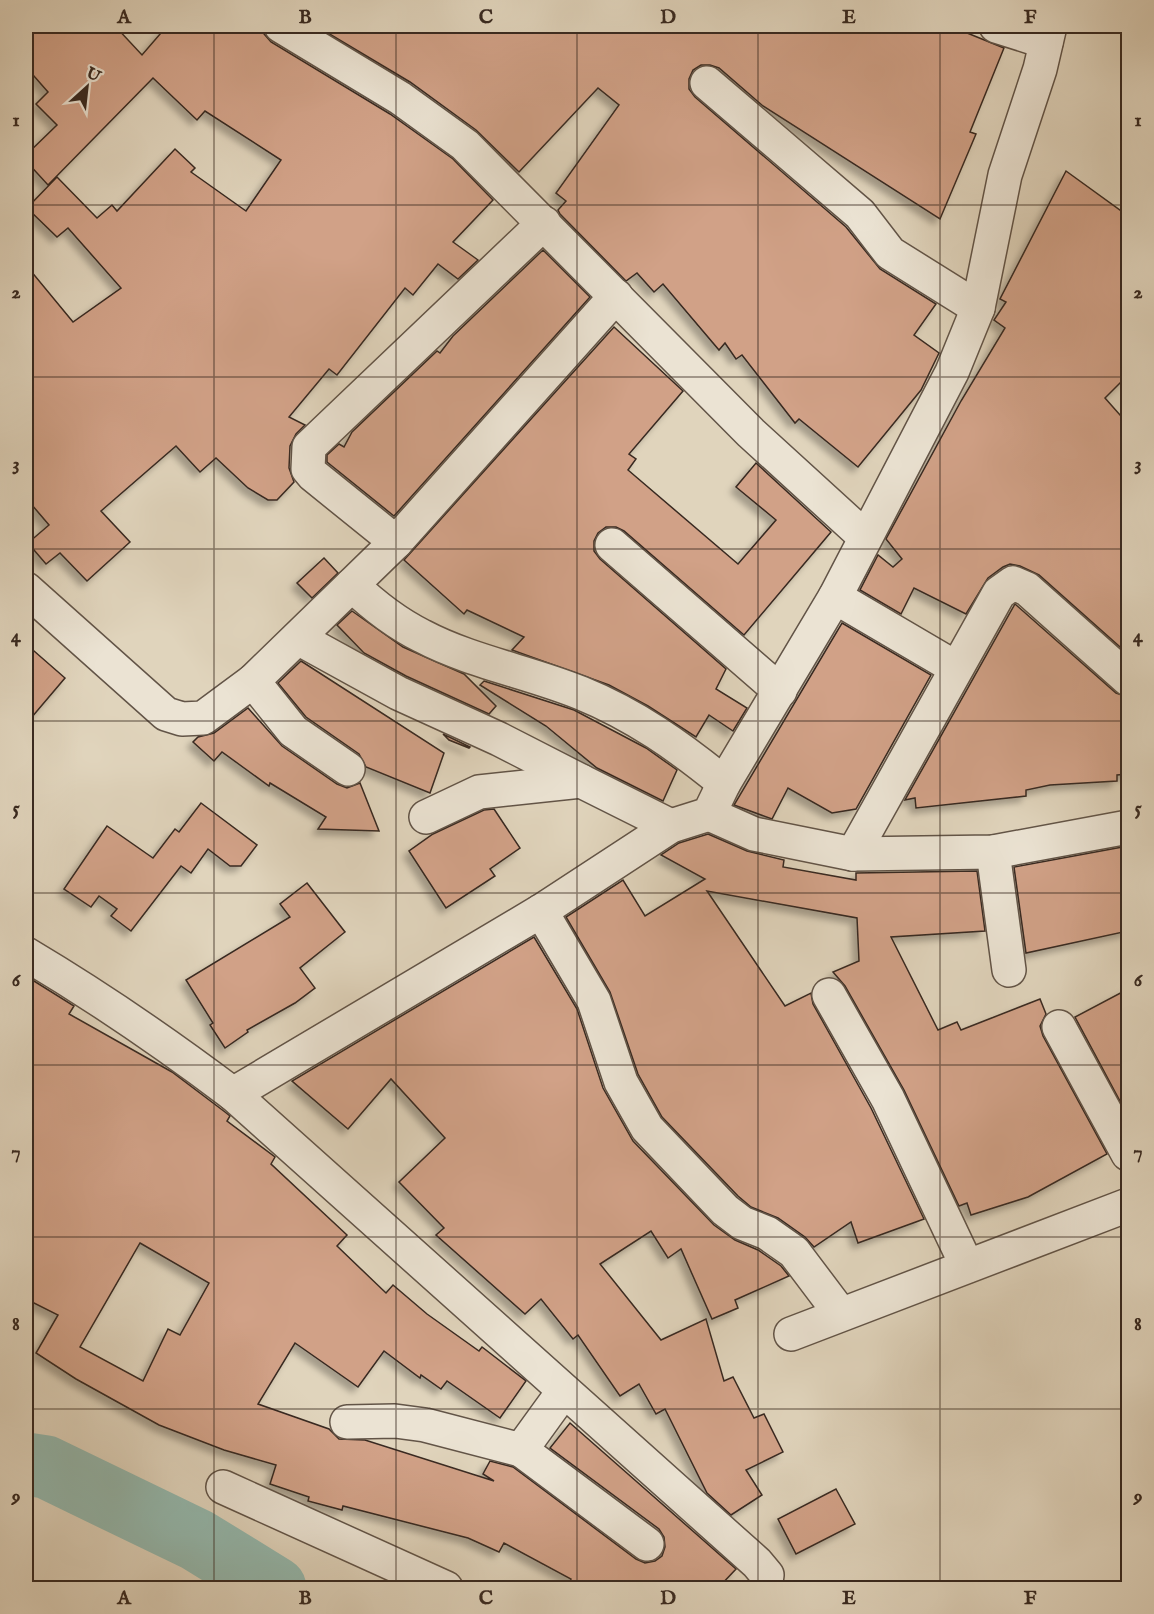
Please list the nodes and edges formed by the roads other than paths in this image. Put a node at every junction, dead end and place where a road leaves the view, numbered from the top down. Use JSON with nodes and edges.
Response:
{"nodes":[{"id":1,"x":281,"y":26,"type":"edge"},
{"id":2,"x":996,"y":26,"type":"edge"},
{"id":3,"x":1048,"y":34,"type":"edge"},
{"id":4,"x":707,"y":83,"type":"dead end"},
{"id":5,"x":544,"y":223,"type":"junction"},
{"id":6,"x":616,"y":296,"type":"junction"},
{"id":7,"x":978,"y":308,"type":"junction"},
{"id":8,"x":865,"y":537,"type":"junction"},
{"id":9,"x":396,"y":542,"type":"junction"},
{"id":10,"x":612,"y":544,"type":"dead end"},
{"id":11,"x":352,"y":585,"type":"junction"},
{"id":12,"x":26,"y":589,"type":"edge"},
{"id":13,"x":835,"y":597,"type":"junction"},
{"id":14,"x":298,"y":638,"type":"junction"},
{"id":15,"x":956,"y":668,"type":"junction"},
{"id":16,"x":1128,"y":679,"type":"edge"},
{"id":17,"x":253,"y":681,"type":"junction"},
{"id":18,"x":780,"y":691,"type":"junction"},
{"id":19,"x":348,"y":769,"type":"dead end"},
{"id":20,"x":581,"y":781,"type":"junction"},
{"id":21,"x":724,"y":783,"type":"junction"},
{"id":22,"x":709,"y":814,"type":"junction"},
{"id":23,"x":426,"y":817,"type":"dead end"},
{"id":24,"x":1128,"y":827,"type":"edge"},
{"id":25,"x":661,"y":833,"type":"junction"},
{"id":26,"x":993,"y":852,"type":"junction"},
{"id":27,"x":853,"y":854,"type":"junction"},
{"id":28,"x":541,"y":911,"type":"junction"},
{"id":29,"x":26,"y":954,"type":"edge"},
{"id":30,"x":1009,"y":970,"type":"dead end"},
{"id":31,"x":829,"y":995,"type":"dead end"},
{"id":32,"x":1059,"y":1028,"type":"dead end"},
{"id":33,"x":233,"y":1094,"type":"junction"},
{"id":34,"x":1128,"y":1154,"type":"edge"},
{"id":35,"x":1128,"y":1205,"type":"edge"},
{"id":36,"x":967,"y":1266,"type":"junction"},
{"id":37,"x":840,"y":1313,"type":"junction"},
{"id":38,"x":791,"y":1334,"type":"dead end"},
{"id":39,"x":563,"y":1392,"type":"junction"},
{"id":40,"x":347,"y":1422,"type":"dead end"},
{"id":41,"x":521,"y":1450,"type":"junction"},
{"id":42,"x":223,"y":1487,"type":"dead end"},
{"id":43,"x":647,"y":1544,"type":"dead end"},
{"id":44,"x":446,"y":1588,"type":"edge"},
{"id":45,"x":765,"y":1588,"type":"edge"}],
"edges":[{"from":1,"to":5,"type":"street"},
{"from":2,"to":3,"type":"street"},
{"from":3,"to":7,"type":"street"},
{"from":4,"to":7,"type":"street"},
{"from":5,"to":6,"type":"street"},
{"from":5,"to":9,"type":"street"},
{"from":6,"to":8,"type":"street"},
{"from":6,"to":9,"type":"street"},
{"from":7,"to":8,"type":"street"},
{"from":8,"to":13,"type":"street"},
{"from":9,"to":11,"type":"street"},
{"from":10,"to":18,"type":"street"},
{"from":11,"to":14,"type":"street"},
{"from":11,"to":21,"type":"street"},
{"from":12,"to":17,"type":"street"},
{"from":13,"to":15,"type":"street"},
{"from":13,"to":18,"type":"street"},
{"from":14,"to":17,"type":"street"},
{"from":14,"to":20,"type":"street"},
{"from":15,"to":16,"type":"street"},
{"from":15,"to":27,"type":"street"},
{"from":17,"to":19,"type":"street"},
{"from":18,"to":21,"type":"street"},
{"from":20,"to":23,"type":"street"},
{"from":20,"to":25,"type":"street"},
{"from":21,"to":22,"type":"street"},
{"from":22,"to":25,"type":"street"},
{"from":22,"to":27,"type":"street"},
{"from":24,"to":26,"type":"street"},
{"from":25,"to":28,"type":"street"},
{"from":26,"to":27,"type":"street"},
{"from":26,"to":30,"type":"street"},
{"from":28,"to":33,"type":"street"},
{"from":28,"to":37,"type":"street"},
{"from":29,"to":33,"type":"street"},
{"from":31,"to":36,"type":"street"},
{"from":32,"to":34,"type":"street"},
{"from":33,"to":39,"type":"street"},
{"from":35,"to":36,"type":"street"},
{"from":36,"to":37,"type":"street"},
{"from":37,"to":38,"type":"street"},
{"from":39,"to":41,"type":"street"},
{"from":39,"to":45,"type":"street"},
{"from":40,"to":41,"type":"street"},
{"from":41,"to":43,"type":"street"},
{"from":42,"to":44,"type":"street"}]}
